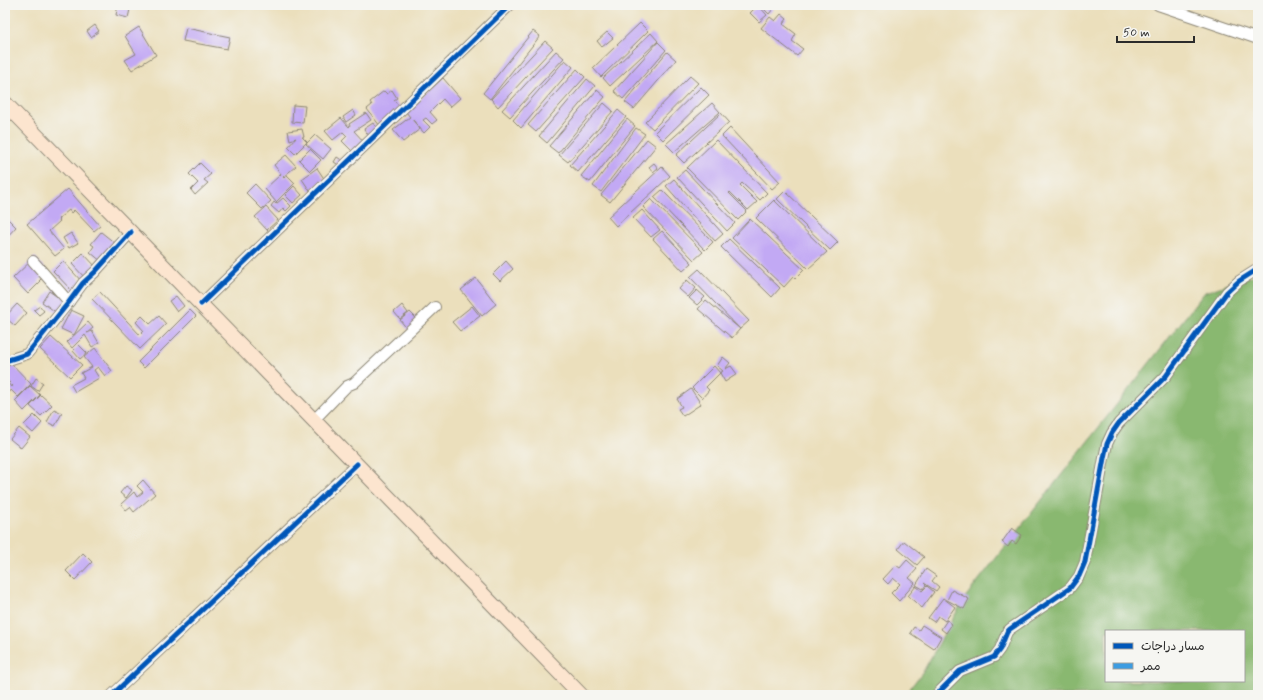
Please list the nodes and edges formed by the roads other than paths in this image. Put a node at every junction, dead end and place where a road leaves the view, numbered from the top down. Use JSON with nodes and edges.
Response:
{"nodes":[{"id":1,"x":510,"y":5,"type":"edge"},
{"id":2,"x":1158,"y":5,"type":"edge"},
{"id":3,"x":1258,"y":39,"type":"edge"},
{"id":4,"x":5,"y":103,"type":"edge"},
{"id":5,"x":131,"y":232,"type":"junction"},
{"id":6,"x":33,"y":261,"type":"dead end"},
{"id":7,"x":1258,"y":269,"type":"edge"},
{"id":8,"x":69,"y":302,"type":"junction"},
{"id":9,"x":201,"y":304,"type":"junction"},
{"id":10,"x":435,"y":307,"type":"dead end"},
{"id":11,"x":5,"y":361,"type":"edge"},
{"id":12,"x":314,"y":420,"type":"junction"},
{"id":13,"x":358,"y":464,"type":"junction"},
{"id":14,"x":112,"y":695,"type":"edge"},
{"id":15,"x":581,"y":695,"type":"edge"},
{"id":16,"x":936,"y":695,"type":"edge"}],
"edges":[{"from":1,"to":9,"type":"street"},
{"from":2,"to":3,"type":"street"},
{"from":4,"to":5,"type":"main road"},
{"from":5,"to":8,"type":"street"},
{"from":5,"to":9,"type":"main road"},
{"from":6,"to":8,"type":"street"},
{"from":7,"to":16,"type":"street"},
{"from":8,"to":11,"type":"street"},
{"from":9,"to":12,"type":"main road"},
{"from":10,"to":12,"type":"street"},
{"from":12,"to":13,"type":"main road"},
{"from":13,"to":14,"type":"street"},
{"from":13,"to":15,"type":"main road"}]}
